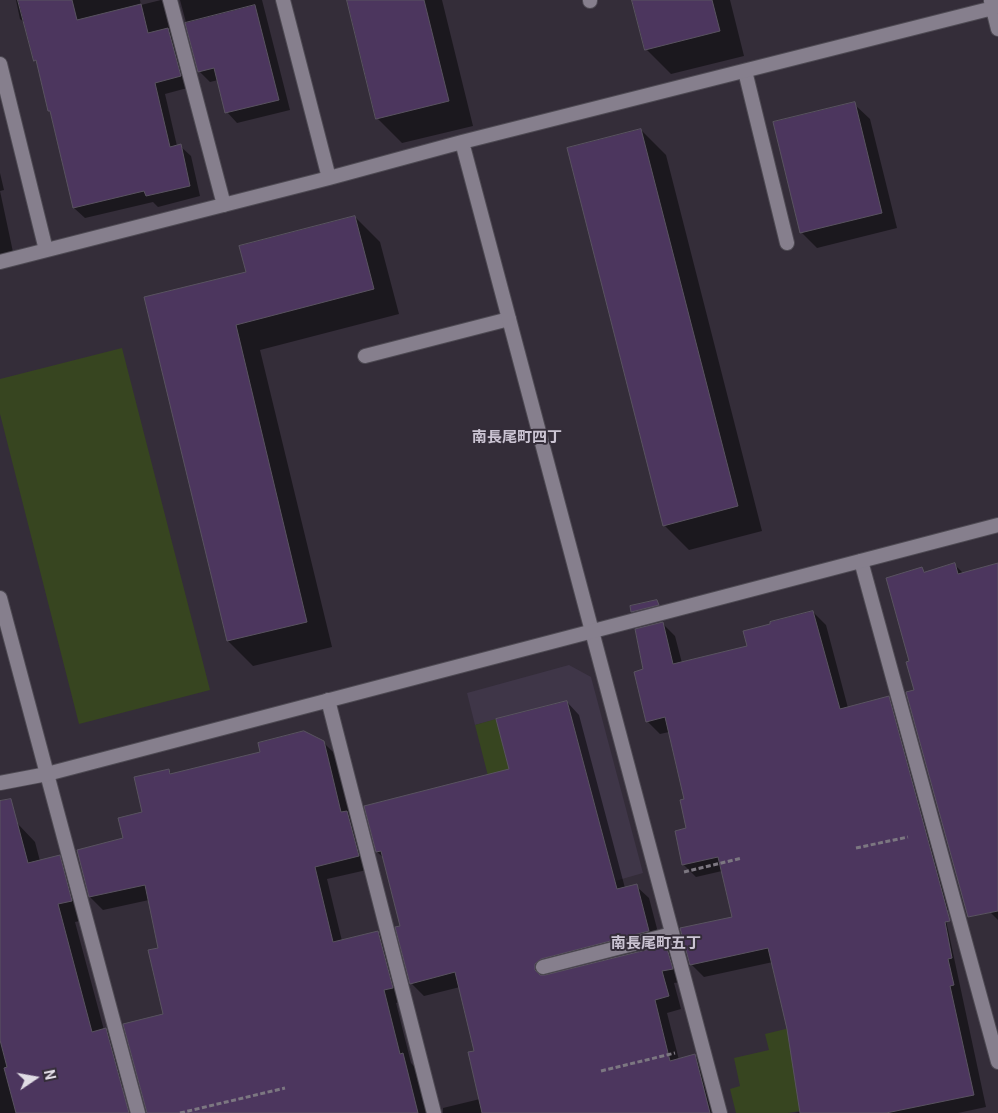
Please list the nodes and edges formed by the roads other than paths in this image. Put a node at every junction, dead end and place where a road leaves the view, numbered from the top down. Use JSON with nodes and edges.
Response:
{"nodes":[{"id":1,"x":170,"y":0,"type":"edge"},
{"id":2,"x":283,"y":0,"type":"edge"},
{"id":3,"x":992,"y":4,"type":"edge"},
{"id":4,"x":998,"y":29,"type":"edge"},
{"id":5,"x":0,"y":64,"type":"edge"},
{"id":6,"x":745,"y":71,"type":"junction"},
{"id":7,"x":462,"y":142,"type":"junction"},
{"id":8,"x":329,"y":178,"type":"junction"},
{"id":9,"x":224,"y":205,"type":"junction"},
{"id":10,"x":787,"y":243,"type":"dead end"},
{"id":11,"x":46,"y":250,"type":"junction"},
{"id":12,"x":0,"y":262,"type":"edge"},
{"id":13,"x":510,"y":319,"type":"junction"},
{"id":14,"x":365,"y":356,"type":"dead end"},
{"id":15,"x":998,"y":525,"type":"edge"},
{"id":16,"x":861,"y":561,"type":"junction"},
{"id":17,"x":0,"y":598,"type":"edge"},
{"id":18,"x":592,"y":631,"type":"junction"},
{"id":19,"x":328,"y":700,"type":"junction"},
{"id":20,"x":47,"y":774,"type":"junction"},
{"id":21,"x":0,"y":783,"type":"edge"},
{"id":22,"x":672,"y":934,"type":"junction"},
{"id":23,"x":543,"y":966,"type":"dead end"},
{"id":24,"x":998,"y":1062,"type":"edge"},
{"id":25,"x":138,"y":1113,"type":"edge"},
{"id":26,"x":434,"y":1113,"type":"edge"},
{"id":27,"x":720,"y":1113,"type":"edge"}],
"edges":[{"from":1,"to":9,"type":"street"},
{"from":2,"to":8,"type":"street"},
{"from":3,"to":4,"type":"street"},
{"from":3,"to":6,"type":"street"},
{"from":5,"to":11,"type":"street"},
{"from":6,"to":7,"type":"street"},
{"from":6,"to":10,"type":"street"},
{"from":7,"to":8,"type":"street"},
{"from":7,"to":13,"type":"street"},
{"from":8,"to":9,"type":"street"},
{"from":9,"to":11,"type":"street"},
{"from":11,"to":12,"type":"street"},
{"from":13,"to":14,"type":"street"},
{"from":13,"to":18,"type":"street"},
{"from":15,"to":16,"type":"street"},
{"from":16,"to":18,"type":"street"},
{"from":16,"to":24,"type":"street"},
{"from":17,"to":20,"type":"street"},
{"from":18,"to":19,"type":"street"},
{"from":18,"to":22,"type":"street"},
{"from":19,"to":20,"type":"street"},
{"from":19,"to":26,"type":"street"},
{"from":20,"to":21,"type":"street"},
{"from":20,"to":25,"type":"street"},
{"from":22,"to":23,"type":"street"},
{"from":22,"to":27,"type":"street"}]}
